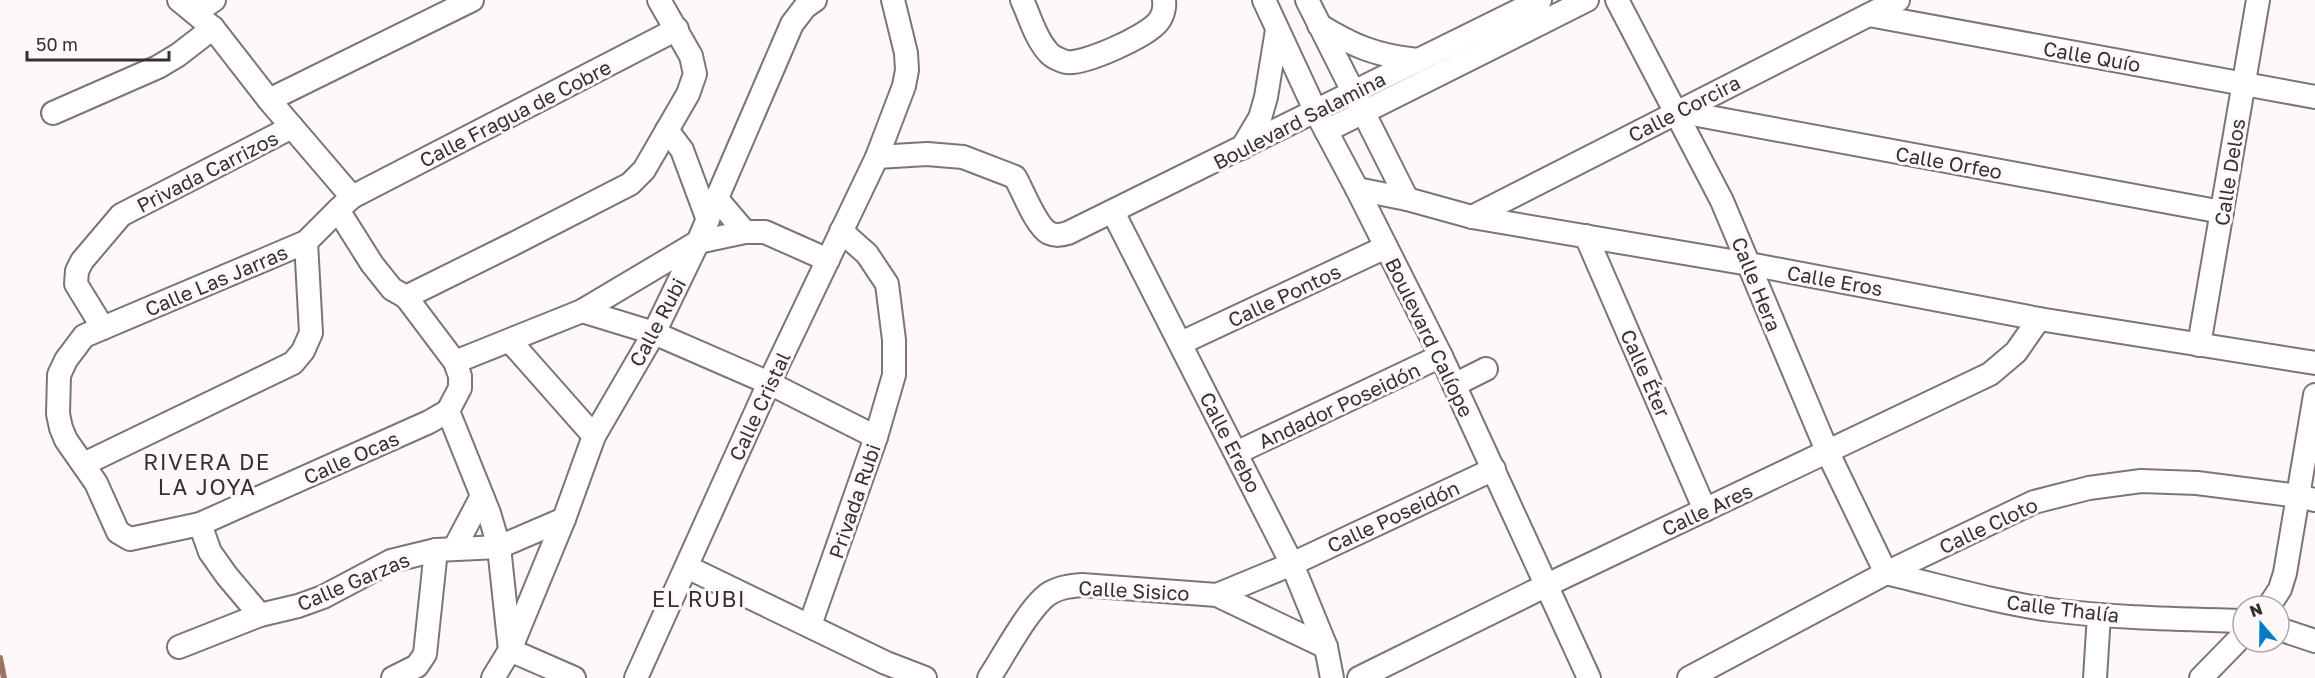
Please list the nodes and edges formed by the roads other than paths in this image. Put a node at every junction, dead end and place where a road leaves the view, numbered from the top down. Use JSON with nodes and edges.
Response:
{"nodes":[{"id":1,"x":472,"y":0,"type":"edge"},
{"id":2,"x":659,"y":0,"type":"edge"},
{"id":3,"x":814,"y":0,"type":"edge"},
{"id":4,"x":893,"y":0,"type":"edge"},
{"id":5,"x":1023,"y":0,"type":"edge"},
{"id":6,"x":1164,"y":0,"type":"edge"},
{"id":7,"x":1264,"y":0,"type":"edge"},
{"id":8,"x":1307,"y":0,"type":"edge"},
{"id":9,"x":1540,"y":0,"type":"edge"},
{"id":10,"x":1587,"y":0,"type":"edge"},
{"id":11,"x":1617,"y":0,"type":"edge"},
{"id":12,"x":1898,"y":0,"type":"edge"},
{"id":13,"x":2258,"y":0,"type":"edge"},
{"id":14,"x":196,"y":4,"type":"edge"},
{"id":15,"x":1869,"y":15,"type":"junction"},
{"id":16,"x":1318,"y":24,"type":"junction"},
{"id":17,"x":213,"y":28,"type":"junction"},
{"id":18,"x":677,"y":29,"type":"junction"},
{"id":19,"x":1277,"y":30,"type":"junction"},
{"id":20,"x":1418,"y":60,"type":"junction"},
{"id":21,"x":2243,"y":83,"type":"junction"},
{"id":22,"x":2315,"y":97,"type":"edge"},
{"id":23,"x":270,"y":100,"type":"junction"},
{"id":24,"x":1358,"y":102,"type":"junction"},
{"id":25,"x":1676,"y":111,"type":"junction"},
{"id":26,"x":53,"y":113,"type":"dead end"},
{"id":27,"x":1321,"y":122,"type":"junction"},
{"id":28,"x":292,"y":127,"type":"junction"},
{"id":29,"x":667,"y":130,"type":"junction"},
{"id":30,"x":1242,"y":148,"type":"junction"},
{"id":31,"x":877,"y":157,"type":"junction"},
{"id":32,"x":1358,"y":189,"type":"junction"},
{"id":33,"x":717,"y":199,"type":"junction"},
{"id":34,"x":1407,"y":199,"type":"junction"},
{"id":35,"x":345,"y":204,"type":"junction"},
{"id":36,"x":1113,"y":212,"type":"junction"},
{"id":37,"x":2222,"y":212,"type":"junction"},
{"id":38,"x":1472,"y":217,"type":"junction"},
{"id":39,"x":708,"y":220,"type":"junction"},
{"id":40,"x":841,"y":231,"type":"junction"},
{"id":41,"x":746,"y":232,"type":"junction"},
{"id":42,"x":1586,"y":236,"type":"junction"},
{"id":43,"x":306,"y":242,"type":"junction"},
{"id":44,"x":698,"y":242,"type":"junction"},
{"id":45,"x":1386,"y":247,"type":"junction"},
{"id":46,"x":828,"y":260,"type":"junction"},
{"id":47,"x":1749,"y":264,"type":"junction"},
{"id":48,"x":406,"y":297,"type":"junction"},
{"id":49,"x":582,"y":311,"type":"junction"},
{"id":50,"x":2039,"y":319,"type":"junction"},
{"id":51,"x":93,"y":332,"type":"junction"},
{"id":52,"x":654,"y":333,"type":"junction"},
{"id":53,"x":510,"y":340,"type":"junction"},
{"id":54,"x":1181,"y":343,"type":"junction"},
{"id":55,"x":2199,"y":345,"type":"junction"},
{"id":56,"x":1441,"y":356,"type":"junction"},
{"id":57,"x":455,"y":362,"type":"junction"},
{"id":58,"x":2315,"y":363,"type":"edge"},
{"id":59,"x":1485,"y":369,"type":"dead end"},
{"id":60,"x":769,"y":383,"type":"junction"},
{"id":61,"x":1454,"y":385,"type":"junction"},
{"id":62,"x":2315,"y":395,"type":"edge"},
{"id":63,"x":448,"y":411,"type":"junction"},
{"id":64,"x":594,"y":436,"type":"junction"},
{"id":65,"x":876,"y":437,"type":"junction"},
{"id":66,"x":1236,"y":453,"type":"junction"},
{"id":67,"x":1828,"y":453,"type":"junction"},
{"id":68,"x":84,"y":464,"type":"junction"},
{"id":69,"x":1494,"y":469,"type":"junction"},
{"id":70,"x":482,"y":496,"type":"junction"},
{"id":71,"x":2306,"y":498,"type":"edge"},
{"id":72,"x":1705,"y":510,"type":"junction"},
{"id":73,"x":564,"y":519,"type":"junction"},
{"id":74,"x":200,"y":524,"type":"junction"},
{"id":75,"x":500,"y":547,"type":"junction"},
{"id":76,"x":445,"y":550,"type":"junction"},
{"id":77,"x":1292,"y":564,"type":"junction"},
{"id":78,"x":687,"y":567,"type":"junction"},
{"id":79,"x":1886,"y":573,"type":"junction"},
{"id":80,"x":1547,"y":585,"type":"junction"},
{"id":81,"x":2277,"y":594,"type":"edge"},
{"id":82,"x":1217,"y":595,"type":"junction"},
{"id":83,"x":260,"y":615,"type":"junction"},
{"id":84,"x":2099,"y":615,"type":"junction"},
{"id":85,"x":2231,"y":620,"type":"edge"},
{"id":86,"x":810,"y":625,"type":"junction"},
{"id":87,"x":2291,"y":633,"type":"edge"},
{"id":88,"x":2315,"y":640,"type":"edge"},
{"id":89,"x":179,"y":647,"type":"dead end"},
{"id":90,"x":1326,"y":647,"type":"junction"},
{"id":91,"x":2231,"y":647,"type":"edge"},
{"id":92,"x":510,"y":650,"type":"junction"},
{"id":93,"x":884,"y":671,"type":"edge"},
{"id":94,"x":393,"y":678,"type":"edge"},
{"id":95,"x":493,"y":678,"type":"edge"},
{"id":96,"x":574,"y":678,"type":"edge"},
{"id":97,"x":636,"y":678,"type":"edge"},
{"id":98,"x":925,"y":678,"type":"edge"},
{"id":99,"x":989,"y":678,"type":"edge"},
{"id":100,"x":1332,"y":678,"type":"edge"},
{"id":101,"x":1359,"y":678,"type":"edge"},
{"id":102,"x":1589,"y":678,"type":"edge"},
{"id":103,"x":1689,"y":678,"type":"edge"},
{"id":104,"x":2095,"y":678,"type":"edge"},
{"id":105,"x":2201,"y":678,"type":"edge"}],
"edges":[{"from":1,"to":23,"type":"street"},
{"from":2,"to":18,"type":"street"},
{"from":3,"to":33,"type":"street","name":"Calle Rubi"},
{"from":4,"to":31,"type":"street","name":"Calle Cristal"},
{"from":5,"to":6,"type":"street"},
{"from":7,"to":19,"type":"street","name":"Boulevard Calíope"},
{"from":8,"to":16,"type":"street"},
{"from":9,"to":20,"type":"street","name":"Boulevard Salamina"},
{"from":10,"to":24,"type":"street","name":"Boulevard Salamina"},
{"from":11,"to":25,"type":"street","name":"Calle Hera"},
{"from":12,"to":15,"type":"street","name":"Calle Corcira"},
{"from":13,"to":21,"type":"street","name":"Calle Delos"},
{"from":14,"to":17,"type":"street"},
{"from":15,"to":21,"type":"street","name":"Calle Quío"},
{"from":15,"to":25,"type":"street","name":"Calle Corcira"},
{"from":16,"to":20,"type":"street"},
{"from":16,"to":24,"type":"street"},
{"from":17,"to":23,"type":"street"},
{"from":17,"to":26,"type":"street"},
{"from":18,"to":29,"type":"street"},
{"from":18,"to":35,"type":"street","name":"Calle Fragua de Cobre"},
{"from":19,"to":27,"type":"street","name":"Boulevard Calíope"},
{"from":19,"to":30,"type":"street"},
{"from":20,"to":24,"type":"street","name":"Boulevard Salamina"},
{"from":21,"to":22,"type":"street","name":"Calle Quío"},
{"from":21,"to":37,"type":"street","name":"Calle Delos"},
{"from":23,"to":28,"type":"street"},
{"from":24,"to":27,"type":"street","name":"Boulevard Salamina"},
{"from":24,"to":34,"type":"street"},
{"from":25,"to":37,"type":"street","name":"Calle Orfeo"},
{"from":25,"to":38,"type":"street","name":"Calle Corcira"},
{"from":25,"to":47,"type":"street","name":"Calle Hera"},
{"from":27,"to":30,"type":"street","name":"Boulevard Salamina"},
{"from":27,"to":32,"type":"street","name":"Boulevard Calíope"},
{"from":28,"to":35,"type":"street"},
{"from":28,"to":51,"type":"street","name":"Privada Carrizos"},
{"from":29,"to":39,"type":"street"},
{"from":29,"to":48,"type":"street"},
{"from":30,"to":36,"type":"street","name":"Boulevard Salamina"},
{"from":31,"to":36,"type":"street","name":"Boulevard Salamina"},
{"from":31,"to":40,"type":"street","name":"Calle Cristal"},
{"from":32,"to":34,"type":"street","name":"Calle Eros"},
{"from":32,"to":45,"type":"street","name":"Boulevard Calíope"},
{"from":33,"to":39,"type":"street","name":"Calle Rubi"},
{"from":33,"to":41,"type":"street"},
{"from":34,"to":38,"type":"street","name":"Calle Eros"},
{"from":35,"to":43,"type":"street","name":"Calle Las Jarras"},
{"from":35,"to":48,"type":"street"},
{"from":36,"to":54,"type":"street","name":"Calle Erebo"},
{"from":37,"to":55,"type":"street","name":"Calle Delos"},
{"from":38,"to":42,"type":"street","name":"Calle Eros"},
{"from":39,"to":44,"type":"street","name":"Calle Rubi"},
{"from":40,"to":46,"type":"street","name":"Calle Cristal"},
{"from":40,"to":65,"type":"street","name":"Privada Rubi"},
{"from":41,"to":44,"type":"street"},
{"from":41,"to":46,"type":"street"},
{"from":42,"to":47,"type":"street","name":"Calle Eros"},
{"from":42,"to":72,"type":"street","name":"Calle Éter"},
{"from":43,"to":51,"type":"street","name":"Calle Las Jarras"},
{"from":43,"to":68,"type":"street"},
{"from":44,"to":49,"type":"street"},
{"from":44,"to":52,"type":"street","name":"Calle Rubi"},
{"from":45,"to":54,"type":"street","name":"Calle Pontos"},
{"from":45,"to":56,"type":"street","name":"Boulevard Calíope"},
{"from":46,"to":60,"type":"street","name":"Calle Cristal"},
{"from":47,"to":50,"type":"street","name":"Calle Eros"},
{"from":47,"to":67,"type":"street","name":"Calle Hera"},
{"from":48,"to":57,"type":"street"},
{"from":49,"to":52,"type":"street"},
{"from":49,"to":53,"type":"street"},
{"from":50,"to":55,"type":"street","name":"Calle Eros"},
{"from":50,"to":67,"type":"street","name":"Calle Ares"},
{"from":51,"to":68,"type":"street"},
{"from":52,"to":60,"type":"street"},
{"from":52,"to":64,"type":"street","name":"Calle Rubi"},
{"from":53,"to":57,"type":"street"},
{"from":53,"to":64,"type":"street"},
{"from":54,"to":66,"type":"street","name":"Calle Erebo"},
{"from":55,"to":58,"type":"street","name":"Calle Eros"},
{"from":56,"to":61,"type":"street","name":"Boulevard Calíope"},
{"from":56,"to":66,"type":"street","name":"Andador Poseidón"},
{"from":57,"to":63,"type":"street"},
{"from":59,"to":61,"type":"street"},
{"from":60,"to":65,"type":"street"},
{"from":60,"to":78,"type":"street","name":"Calle Cristal"},
{"from":61,"to":69,"type":"street","name":"Boulevard Calíope"},
{"from":62,"to":71,"type":"street"},
{"from":63,"to":70,"type":"street"},
{"from":63,"to":74,"type":"street","name":"Calle Ocas"},
{"from":64,"to":73,"type":"street","name":"Calle Rubi"},
{"from":65,"to":86,"type":"street","name":"Privada Rubi"},
{"from":66,"to":77,"type":"street","name":"Calle Erebo"},
{"from":67,"to":72,"type":"street","name":"Calle Ares"},
{"from":67,"to":79,"type":"street","name":"Calle Hera"},
{"from":68,"to":74,"type":"street","name":"Calle Ocas"},
{"from":69,"to":77,"type":"street","name":"Calle Poseidón"},
{"from":69,"to":80,"type":"street","name":"Boulevard Calíope"},
{"from":70,"to":75,"type":"street"},
{"from":70,"to":76,"type":"street"},
{"from":71,"to":79,"type":"street","name":"Calle Cloto"},
{"from":71,"to":81,"type":"street"},
{"from":72,"to":80,"type":"street","name":"Calle Ares"},
{"from":73,"to":75,"type":"street","name":"Calle Garzas"},
{"from":73,"to":92,"type":"street","name":"Calle Rubi"},
{"from":74,"to":83,"type":"street"},
{"from":75,"to":76,"type":"street","name":"Calle Garzas"},
{"from":75,"to":92,"type":"street"},
{"from":76,"to":83,"type":"street","name":"Calle Garzas"},
{"from":76,"to":94,"type":"street"},
{"from":77,"to":82,"type":"street","name":"Calle Poseidón"},
{"from":77,"to":90,"type":"street","name":"Calle Erebo"},
{"from":78,"to":86,"type":"street"},
{"from":78,"to":97,"type":"street","name":"Calle Cristal"},
{"from":79,"to":84,"type":"street","name":"Calle Thalía"},
{"from":79,"to":103,"type":"street","name":"Calle Cloto"},
{"from":80,"to":101,"type":"street","name":"Calle Ares"},
{"from":80,"to":102,"type":"street","name":"Boulevard Calíope"},
{"from":82,"to":90,"type":"street"},
{"from":82,"to":99,"type":"street","name":"Calle Sisico"},
{"from":83,"to":89,"type":"street","name":"Calle Garzas"},
{"from":84,"to":85,"type":"street","name":"Calle Thalía"},
{"from":84,"to":104,"type":"street"},
{"from":86,"to":93,"type":"street"},
{"from":87,"to":88,"type":"street"},
{"from":90,"to":100,"type":"street","name":"Calle Erebo"},
{"from":91,"to":105,"type":"street"},
{"from":92,"to":95,"type":"street","name":"Calle Rubi"},
{"from":92,"to":96,"type":"street"},
{"from":93,"to":98,"type":"street"}]}
